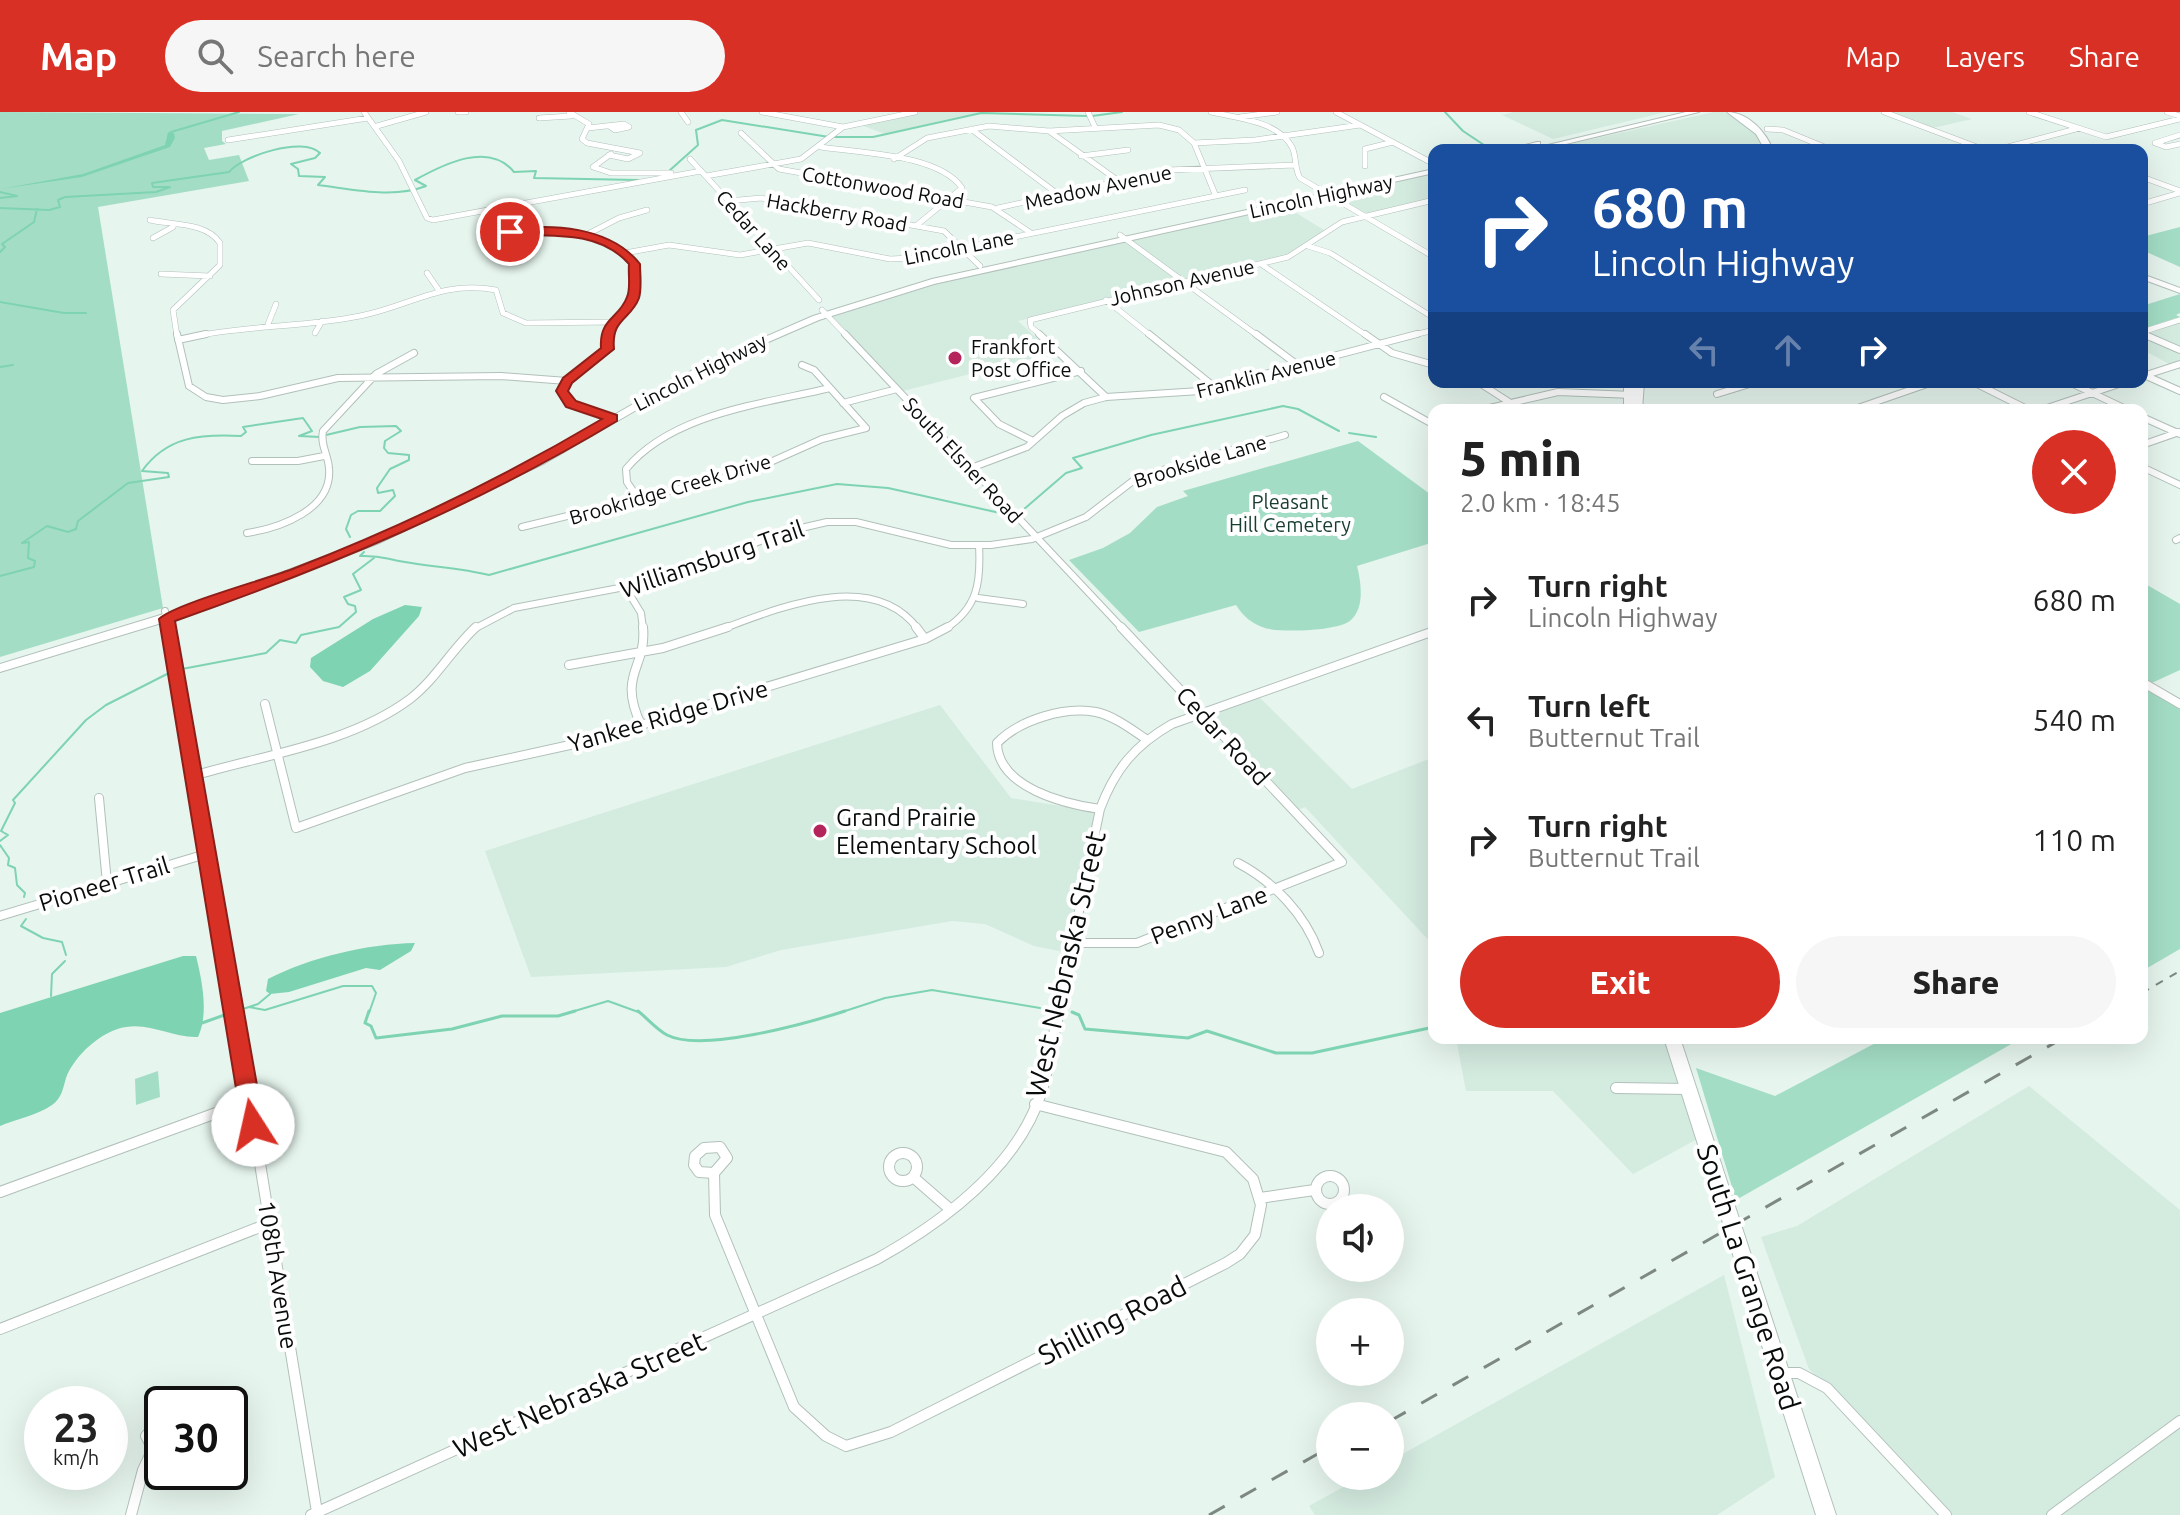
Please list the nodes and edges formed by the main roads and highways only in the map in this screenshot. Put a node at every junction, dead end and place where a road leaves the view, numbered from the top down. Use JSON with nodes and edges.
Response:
{"nodes":[{"id":1,"x":1674,"y":112,"type":"edge"},
{"id":2,"x":1695,"y":112,"type":"edge"},
{"id":3,"x":1731,"y":112,"type":"edge"},
{"id":4,"x":1742,"y":112,"type":"edge"},
{"id":5,"x":1536,"y":144,"type":"edge"},
{"id":6,"x":1557,"y":144,"type":"edge"},
{"id":7,"x":1767,"y":144,"type":"edge"},
{"id":8,"x":1776,"y":144,"type":"edge"},
{"id":9,"x":1428,"y":168,"type":"edge"},
{"id":10,"x":1122,"y":237,"type":"junction"},
{"id":11,"x":822,"y":308,"type":"junction"},
{"id":12,"x":166,"y":615,"type":"junction"},
{"id":13,"x":0,"y":660,"type":"edge"},
{"id":14,"x":0,"y":668,"type":"edge"},
{"id":15,"x":1674,"y":1044,"type":"edge"},
{"id":16,"x":1826,"y":1515,"type":"edge"}],
"edges":[{"from":1,"to":5,"type":"main road"},
{"from":2,"to":6,"type":"main road"},
{"from":3,"to":7,"type":"main road"},
{"from":4,"to":8,"type":"main road"},
{"from":9,"to":10,"type":"main road","name":"Lincoln Highway"},
{"from":10,"to":11,"type":"main road","name":"Lincoln Highway"},
{"from":10,"to":11,"type":"main road","name":"Lincoln Highway"},
{"from":11,"to":12,"type":"main road","name":"Lincoln Highway"},
{"from":12,"to":13,"type":"main road","name":"Lincoln Highway"},
{"from":12,"to":14,"type":"main road","name":"Lincoln Highway"},
{"from":15,"to":16,"type":"main road","name":"South La Grange Road"}]}
